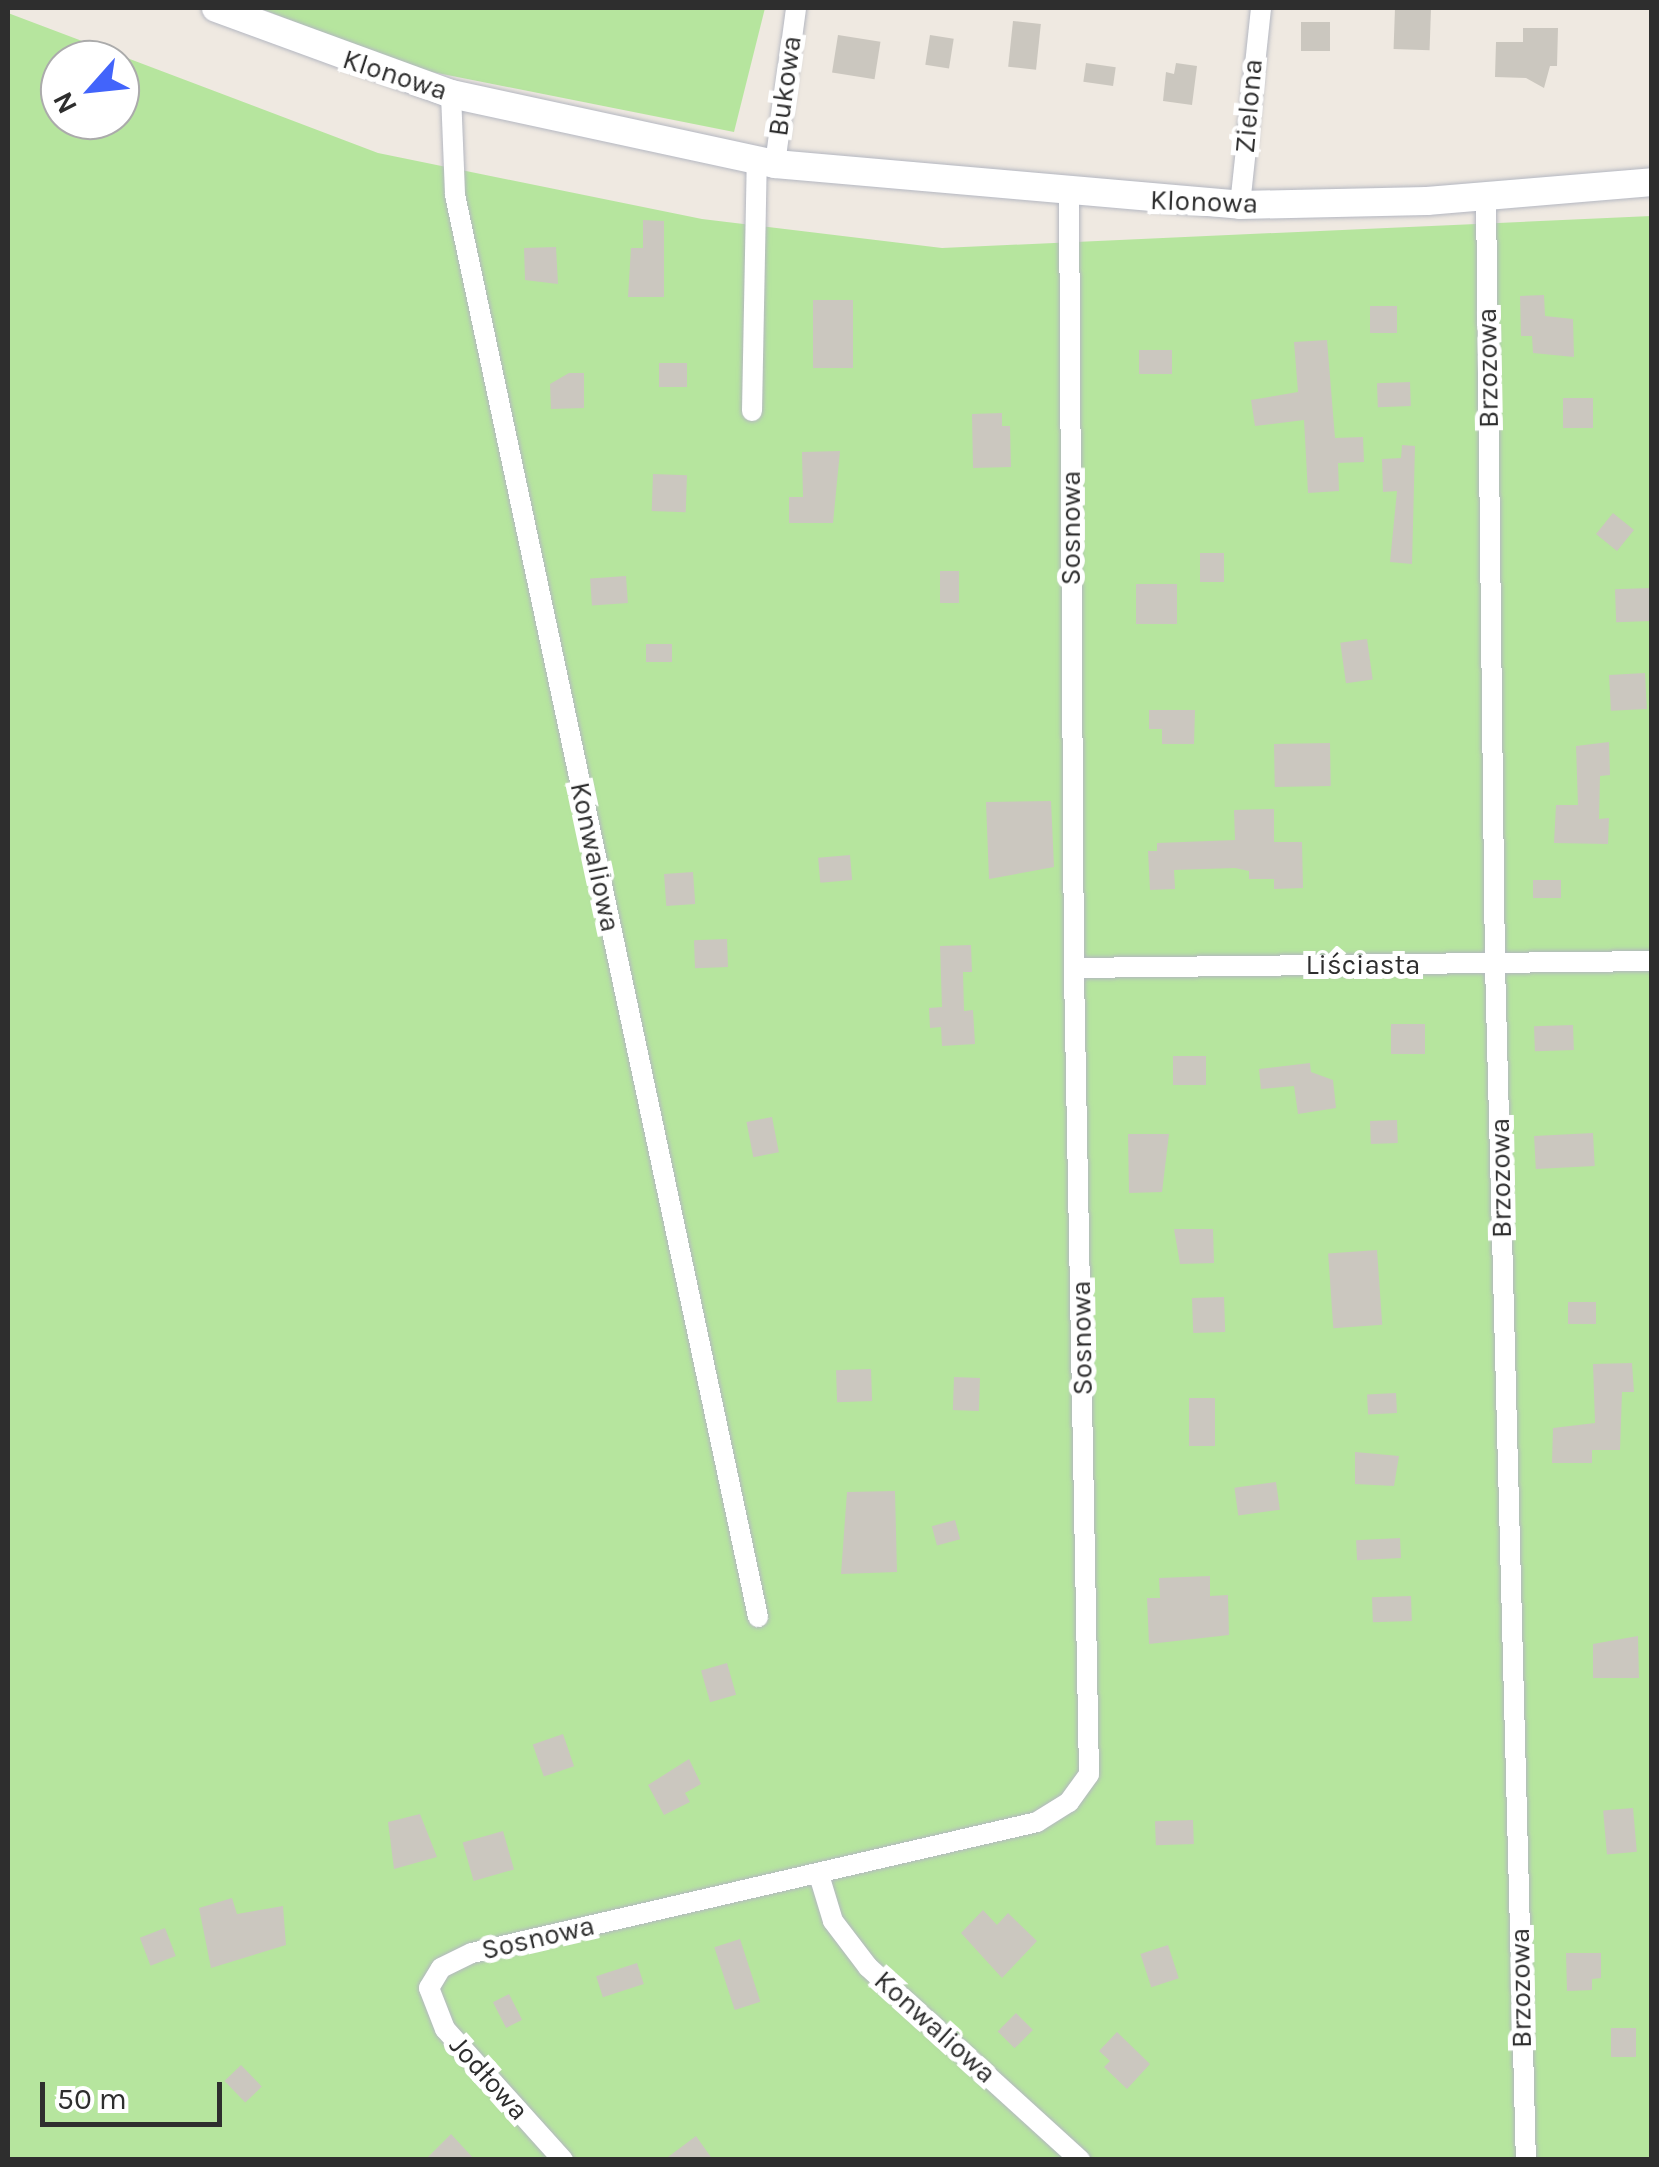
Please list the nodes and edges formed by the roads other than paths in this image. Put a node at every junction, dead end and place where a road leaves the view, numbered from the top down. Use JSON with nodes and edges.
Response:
{"nodes":[{"id":1,"x":217,"y":8,"type":"edge"},
{"id":2,"x":796,"y":8,"type":"edge"},
{"id":3,"x":1261,"y":8,"type":"edge"},
{"id":4,"x":451,"y":94,"type":"junction"},
{"id":5,"x":766,"y":163,"type":"junction"},
{"id":6,"x":1652,"y":182,"type":"edge"},
{"id":7,"x":1069,"y":193,"type":"junction"},
{"id":8,"x":1486,"y":196,"type":"junction"},
{"id":9,"x":1240,"y":205,"type":"junction"},
{"id":10,"x":752,"y":411,"type":"dead end"},
{"id":11,"x":1652,"y":961,"type":"edge"},
{"id":12,"x":1495,"y":964,"type":"junction"},
{"id":13,"x":1074,"y":968,"type":"junction"},
{"id":14,"x":758,"y":1617,"type":"dead end"},
{"id":15,"x":819,"y":1875,"type":"junction"},
{"id":16,"x":430,"y":1988,"type":"joint"},
{"id":17,"x":563,"y":2160,"type":"edge"},
{"id":18,"x":1080,"y":2160,"type":"edge"},
{"id":19,"x":1526,"y":2160,"type":"edge"}],
"edges":[{"from":1,"to":4,"type":"street","name":"Klonowa"},
{"from":2,"to":5,"type":"street","name":"Bukowa"},
{"from":3,"to":9,"type":"street","name":"Zielona"},
{"from":4,"to":5,"type":"street","name":"Klonowa"},
{"from":4,"to":14,"type":"street","name":"Konwaliowa"},
{"from":5,"to":7,"type":"street","name":"Klonowa"},
{"from":5,"to":10,"type":"street"},
{"from":6,"to":8,"type":"street","name":"Klonowa"},
{"from":7,"to":9,"type":"street","name":"Klonowa"},
{"from":7,"to":13,"type":"street","name":"Sosnowa"},
{"from":8,"to":9,"type":"street","name":"Klonowa"},
{"from":8,"to":12,"type":"street","name":"Brzozowa"},
{"from":11,"to":12,"type":"street","name":"Liściasta"},
{"from":12,"to":13,"type":"street","name":"Liściasta"},
{"from":12,"to":19,"type":"street","name":"Brzozowa"},
{"from":13,"to":15,"type":"street","name":"Sosnowa"},
{"from":15,"to":16,"type":"street","name":"Sosnowa"},
{"from":15,"to":18,"type":"street","name":"Konwaliowa"},
{"from":16,"to":17,"type":"street","name":"Jodłowa"}]}
